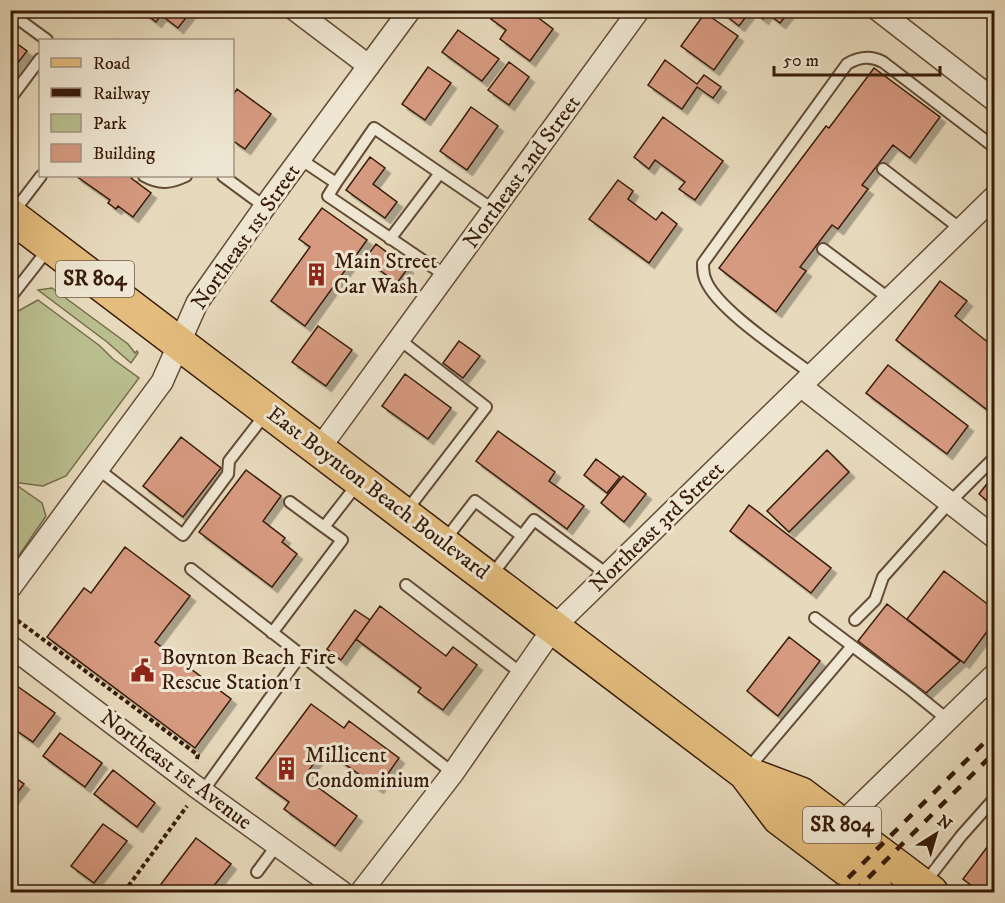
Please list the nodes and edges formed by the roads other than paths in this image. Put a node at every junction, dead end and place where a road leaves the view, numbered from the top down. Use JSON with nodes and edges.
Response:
{"nodes":[{"id":1,"x":295,"y":10,"type":"edge"},
{"id":2,"x":410,"y":10,"type":"edge"},
{"id":3,"x":639,"y":10,"type":"edge"},
{"id":4,"x":878,"y":10,"type":"edge"},
{"id":5,"x":10,"y":13,"type":"edge"},
{"id":6,"x":46,"y":39,"type":"edge"},
{"id":7,"x":39,"y":60,"type":"edge"},
{"id":8,"x":369,"y":66,"type":"junction"},
{"id":9,"x":10,"y":99,"type":"edge"},
{"id":10,"x":994,"y":100,"type":"edge"},
{"id":11,"x":994,"y":147,"type":"edge"},
{"id":12,"x":300,"y":159,"type":"junction"},
{"id":13,"x":883,"y":170,"type":"dead end"},
{"id":14,"x":440,"y":173,"type":"junction"},
{"id":15,"x":40,"y":177,"type":"edge"},
{"id":16,"x":146,"y":177,"type":"edge"},
{"id":17,"x":184,"y":177,"type":"edge"},
{"id":18,"x":224,"y":177,"type":"edge"},
{"id":19,"x":336,"y":183,"type":"junction"},
{"id":20,"x":994,"y":197,"type":"edge"},
{"id":21,"x":265,"y":207,"type":"junction"},
{"id":22,"x":494,"y":210,"type":"junction"},
{"id":23,"x":11,"y":216,"type":"edge"},
{"id":24,"x":962,"y":230,"type":"junction"},
{"id":25,"x":390,"y":239,"type":"junction"},
{"id":26,"x":51,"y":245,"type":"junction"},
{"id":27,"x":823,"y":249,"type":"dead end"},
{"id":28,"x":446,"y":276,"type":"junction"},
{"id":29,"x":10,"y":298,"type":"edge"},
{"id":30,"x":891,"y":300,"type":"junction"},
{"id":31,"x":400,"y":340,"type":"junction"},
{"id":32,"x":180,"y":342,"type":"junction"},
{"id":33,"x":808,"y":381,"type":"junction"},
{"id":34,"x":269,"y":410,"type":"junction"},
{"id":35,"x":319,"y":449,"type":"junction"},
{"id":36,"x":994,"y":458,"type":"edge"},
{"id":37,"x":98,"y":469,"type":"junction"},
{"id":38,"x":360,"y":480,"type":"junction"},
{"id":39,"x":290,"y":502,"type":"dead end"},
{"id":40,"x":950,"y":502,"type":"junction"},
{"id":41,"x":405,"y":513,"type":"junction"},
{"id":42,"x":324,"y":527,"type":"junction"},
{"id":43,"x":522,"y":536,"type":"junction"},
{"id":44,"x":994,"y":537,"type":"edge"},
{"id":45,"x":443,"y":542,"type":"junction"},
{"id":46,"x":191,"y":569,"type":"dead end"},
{"id":47,"x":607,"y":574,"type":"junction"},
{"id":48,"x":490,"y":578,"type":"junction"},
{"id":49,"x":406,"y":585,"type":"dead end"},
{"id":50,"x":10,"y":588,"type":"edge"},
{"id":51,"x":815,"y":618,"type":"dead end"},
{"id":52,"x":855,"y":620,"type":"dead end"},
{"id":53,"x":554,"y":627,"type":"junction"},
{"id":54,"x":272,"y":633,"type":"junction"},
{"id":55,"x":852,"y":645,"type":"junction"},
{"id":56,"x":10,"y":646,"type":"edge"},
{"id":57,"x":300,"y":656,"type":"junction"},
{"id":58,"x":520,"y":673,"type":"junction"},
{"id":59,"x":994,"y":675,"type":"edge"},
{"id":60,"x":948,"y":720,"type":"junction"},
{"id":61,"x":453,"y":773,"type":"junction"},
{"id":62,"x":745,"y":773,"type":"junction"},
{"id":63,"x":203,"y":791,"type":"junction"},
{"id":64,"x":994,"y":799,"type":"edge"},
{"id":65,"x":841,"y":824,"type":"junction"},
{"id":66,"x":277,"y":845,"type":"junction"},
{"id":67,"x":257,"y":872,"type":"dead end"},
{"id":68,"x":927,"y":889,"type":"edge"},
{"id":69,"x":342,"y":892,"type":"edge"},
{"id":70,"x":361,"y":892,"type":"edge"},
{"id":71,"x":877,"y":892,"type":"edge"}],
"edges":[{"from":1,"to":8,"type":"street"},
{"from":2,"to":8,"type":"street","name":"Northeast 1st Street"},
{"from":3,"to":22,"type":"street","name":"Northeast 2nd Street"},
{"from":4,"to":10,"type":"street"},
{"from":5,"to":6,"type":"lane"},
{"from":7,"to":9,"type":"lane"},
{"from":8,"to":12,"type":"street","name":"Northeast 1st Street"},
{"from":11,"to":33,"type":"lane"},
{"from":12,"to":19,"type":"lane"},
{"from":12,"to":21,"type":"street","name":"Northeast 1st Street"},
{"from":13,"to":24,"type":"lane"},
{"from":14,"to":19,"type":"lane"},
{"from":14,"to":22,"type":"lane"},
{"from":14,"to":25,"type":"lane"},
{"from":15,"to":23,"type":"lane"},
{"from":16,"to":17,"type":"lane"},
{"from":18,"to":21,"type":"lane"},
{"from":19,"to":25,"type":"lane"},
{"from":20,"to":24,"type":"street","name":"Northeast 3rd Street"},
{"from":21,"to":32,"type":"street","name":"Northeast 1st Street"},
{"from":22,"to":28,"type":"street","name":"Northeast 2nd Street"},
{"from":23,"to":26,"type":"main road","name":"East Boynton Beach Boulevard","number":"SR 804"},
{"from":24,"to":30,"type":"street","name":"Northeast 3rd Street"},
{"from":25,"to":28,"type":"lane"},
{"from":26,"to":29,"type":"lane"},
{"from":26,"to":32,"type":"main road","name":"East Boynton Beach Boulevard","number":"SR 804"},
{"from":27,"to":30,"type":"lane"},
{"from":28,"to":31,"type":"street","name":"Northeast 2nd Street"},
{"from":30,"to":33,"type":"street","name":"Northeast 3rd Street"},
{"from":31,"to":35,"type":"street","name":"Northeast 2nd Street"},
{"from":31,"to":41,"type":"lane"},
{"from":32,"to":34,"type":"main road","name":"East Boynton Beach Boulevard","number":"SR 804"},
{"from":32,"to":37,"type":"street","name":"Northeast 1st Street"},
{"from":33,"to":40,"type":"street"},
{"from":33,"to":47,"type":"street","name":"Northeast 3rd Street"},
{"from":34,"to":35,"type":"main road","name":"East Boynton Beach Boulevard","number":"SR 804"},
{"from":34,"to":37,"type":"lane"},
{"from":35,"to":38,"type":"main road","name":"East Boynton Beach Boulevard","number":"SR 804"},
{"from":36,"to":40,"type":"lane"},
{"from":37,"to":50,"type":"street","name":"Northeast 1st Street"},
{"from":38,"to":41,"type":"main road","name":"East Boynton Beach Boulevard","number":"SR 804"},
{"from":38,"to":42,"type":"lane"},
{"from":39,"to":42,"type":"lane"},
{"from":40,"to":44,"type":"street"},
{"from":40,"to":52,"type":"lane"},
{"from":41,"to":45,"type":"main road","name":"East Boynton Beach Boulevard","number":"SR 804"},
{"from":42,"to":54,"type":"lane"},
{"from":43,"to":45,"type":"lane"},
{"from":43,"to":47,"type":"lane"},
{"from":43,"to":48,"type":"lane"},
{"from":45,"to":48,"type":"main road","name":"East Boynton Beach Boulevard","number":"SR 804"},
{"from":46,"to":54,"type":"lane"},
{"from":47,"to":53,"type":"street","name":"Northeast 3rd Street"},
{"from":48,"to":53,"type":"main road","name":"East Boynton Beach Boulevard","number":"SR 804"},
{"from":49,"to":58,"type":"lane"},
{"from":51,"to":55,"type":"lane"},
{"from":53,"to":58,"type":"street","name":"Northeast 3rd Street"},
{"from":53,"to":62,"type":"main road","name":"East Boynton Beach Boulevard","number":"SR 804"},
{"from":54,"to":57,"type":"lane"},
{"from":55,"to":60,"type":"lane"},
{"from":55,"to":62,"type":"lane"},
{"from":56,"to":63,"type":"street","name":"Northeast 1st Avenue"},
{"from":57,"to":61,"type":"lane"},
{"from":57,"to":63,"type":"lane"},
{"from":58,"to":61,"type":"street","name":"Northeast 3rd Street"},
{"from":59,"to":60,"type":"street"},
{"from":60,"to":65,"type":"street"},
{"from":61,"to":70,"type":"street","name":"Northeast 3rd Street"},
{"from":62,"to":65,"type":"main road","name":"East Boynton Beach Boulevard","number":"SR 804"},
{"from":62,"to":71,"type":"main road","name":"East Boynton Beach Boulevard","number":"SR 804"},
{"from":63,"to":66,"type":"street","name":"Northeast 1st Avenue"},
{"from":64,"to":68,"type":"lane"},
{"from":65,"to":68,"type":"main road","name":"East Boynton Beach Boulevard","number":"SR 804"},
{"from":66,"to":67,"type":"lane"},
{"from":66,"to":69,"type":"street","name":"Northeast 1st Avenue"}]}
